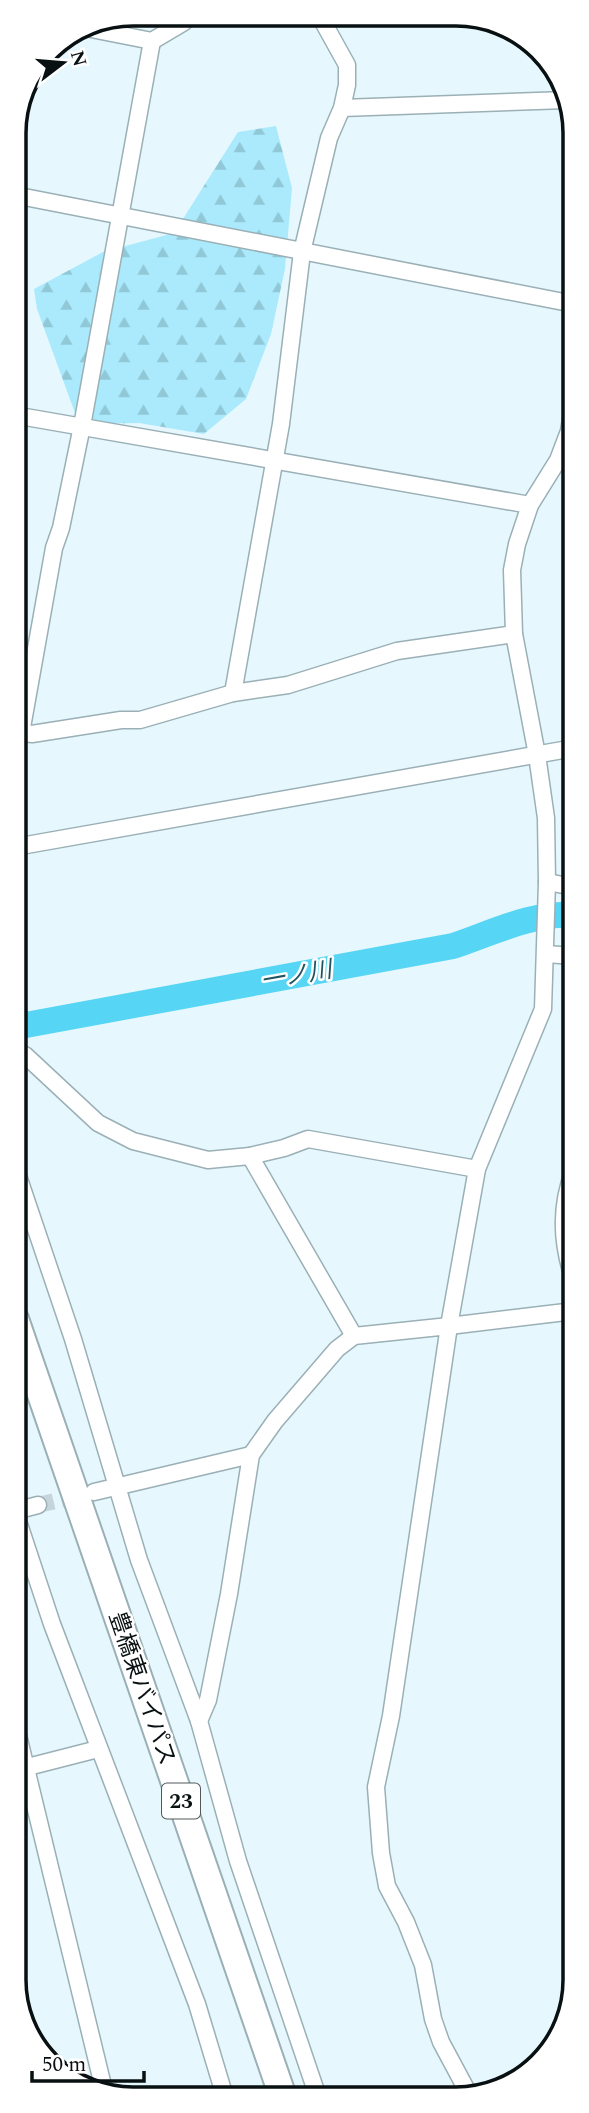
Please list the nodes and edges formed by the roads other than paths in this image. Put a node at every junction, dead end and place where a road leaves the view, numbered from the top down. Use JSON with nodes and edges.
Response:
{"nodes":[{"id":1,"x":177,"y":26,"type":"edge"},
{"id":2,"x":325,"y":26,"type":"edge"},
{"id":3,"x":102,"y":31,"type":"edge"},
{"id":4,"x":152,"y":41,"type":"junction"},
{"id":5,"x":557,"y":100,"type":"edge"},
{"id":6,"x":342,"y":108,"type":"junction"},
{"id":7,"x":26,"y":197,"type":"edge"},
{"id":8,"x":120,"y":216,"type":"junction"},
{"id":9,"x":302,"y":252,"type":"junction"},
{"id":10,"x":563,"y":302,"type":"edge"},
{"id":11,"x":26,"y":417,"type":"edge"},
{"id":12,"x":82,"y":426,"type":"junction"},
{"id":13,"x":563,"y":447,"type":"edge"},
{"id":14,"x":275,"y":460,"type":"junction"},
{"id":15,"x":530,"y":505,"type":"junction"},
{"id":16,"x":514,"y":634,"type":"junction"},
{"id":17,"x":26,"y":691,"type":"edge"},
{"id":18,"x":233,"y":693,"type":"junction"},
{"id":19,"x":26,"y":733,"type":"edge"},
{"id":20,"x":563,"y":750,"type":"edge"},
{"id":21,"x":537,"y":755,"type":"junction"},
{"id":22,"x":26,"y":845,"type":"edge"},
{"id":23,"x":547,"y":885,"type":"junction"},
{"id":24,"x":563,"y":886,"type":"edge"},
{"id":25,"x":546,"y":948,"type":"junction"},
{"id":26,"x":563,"y":953,"type":"edge"},
{"id":27,"x":26,"y":1056,"type":"edge"},
{"id":28,"x":250,"y":1156,"type":"junction"},
{"id":29,"x":477,"y":1169,"type":"junction"},
{"id":30,"x":26,"y":1200,"type":"edge"},
{"id":31,"x":563,"y":1312,"type":"edge"},
{"id":32,"x":449,"y":1326,"type":"junction"},
{"id":33,"x":354,"y":1336,"type":"junction"},
{"id":34,"x":26,"y":1346,"type":"edge"},
{"id":35,"x":26,"y":1378,"type":"edge"},
{"id":36,"x":251,"y":1455,"type":"junction"},
{"id":37,"x":117,"y":1488,"type":"junction"},
{"id":38,"x":87,"y":1498,"type":"junction"},
{"id":39,"x":38,"y":1505,"type":"tunnel mouth"},
{"id":40,"x":26,"y":1509,"type":"edge"},
{"id":41,"x":26,"y":1547,"type":"edge"},
{"id":42,"x":199,"y":1721,"type":"junction"},
{"id":43,"x":99,"y":1749,"type":"junction"},
{"id":44,"x":26,"y":1767,"type":"edge"},
{"id":45,"x":26,"y":1792,"type":"edge"},
{"id":46,"x":102,"y":2082,"type":"edge"},
{"id":47,"x":465,"y":2086,"type":"edge"},
{"id":48,"x":222,"y":2087,"type":"edge"},
{"id":49,"x":279,"y":2087,"type":"edge"},
{"id":50,"x":315,"y":2087,"type":"edge"}],
"edges":[{"from":1,"to":4,"type":"street"},
{"from":2,"to":6,"type":"street"},
{"from":3,"to":4,"type":"street"},
{"from":4,"to":8,"type":"street"},
{"from":5,"to":6,"type":"street"},
{"from":6,"to":9,"type":"street"},
{"from":7,"to":8,"type":"street"},
{"from":8,"to":9,"type":"street"},
{"from":8,"to":12,"type":"street"},
{"from":9,"to":10,"type":"street"},
{"from":9,"to":14,"type":"street"},
{"from":11,"to":12,"type":"street"},
{"from":12,"to":14,"type":"street"},
{"from":12,"to":17,"type":"street"},
{"from":13,"to":15,"type":"street"},
{"from":14,"to":15,"type":"street"},
{"from":14,"to":18,"type":"street"},
{"from":15,"to":16,"type":"street"},
{"from":16,"to":18,"type":"street"},
{"from":16,"to":21,"type":"street"},
{"from":18,"to":19,"type":"street"},
{"from":20,"to":21,"type":"street"},
{"from":21,"to":22,"type":"street"},
{"from":21,"to":23,"type":"street"},
{"from":23,"to":24,"type":"street"},
{"from":23,"to":25,"type":"street"},
{"from":25,"to":26,"type":"street"},
{"from":25,"to":29,"type":"street"},
{"from":27,"to":28,"type":"street"},
{"from":28,"to":29,"type":"street"},
{"from":28,"to":33,"type":"street"},
{"from":29,"to":32,"type":"street"},
{"from":30,"to":37,"type":"street"},
{"from":31,"to":32,"type":"street"},
{"from":32,"to":33,"type":"street"},
{"from":32,"to":47,"type":"street"},
{"from":33,"to":36,"type":"street"},
{"from":34,"to":38,"type":"highway","name":"豊橋東バイパス","number":"23"},
{"from":35,"to":38,"type":"highway","number":"23"},
{"from":36,"to":37,"type":"street"},
{"from":36,"to":42,"type":"street"},
{"from":37,"to":38,"type":"street"},
{"from":37,"to":42,"type":"street"},
{"from":38,"to":49,"type":"highway","name":"豊橋東バイパス","number":"23"},
{"from":39,"to":40,"type":"street"},
{"from":41,"to":43,"type":"street"},
{"from":42,"to":50,"type":"street"},
{"from":43,"to":44,"type":"street"},
{"from":43,"to":48,"type":"street"},
{"from":45,"to":46,"type":"street"}]}
